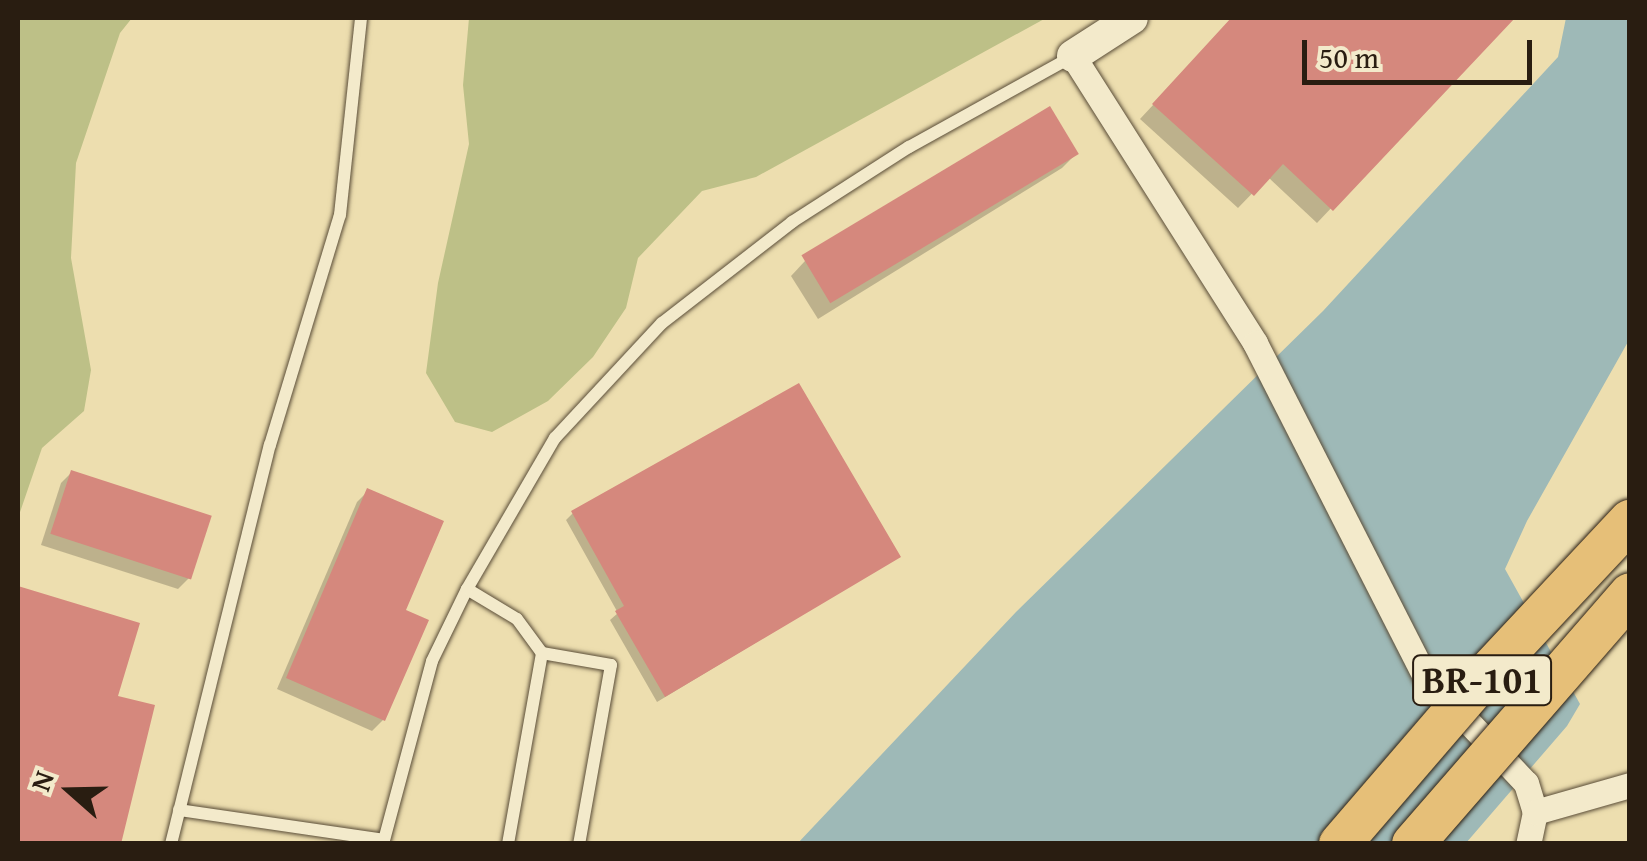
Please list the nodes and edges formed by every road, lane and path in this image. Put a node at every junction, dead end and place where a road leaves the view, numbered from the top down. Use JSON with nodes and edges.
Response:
{"nodes":[{"id":1,"x":361,"y":18,"type":"edge"},
{"id":2,"x":1132,"y":18,"type":"edge"},
{"id":3,"x":1072,"y":56,"type":"junction"},
{"id":4,"x":1630,"y":521,"type":"edge"},
{"id":5,"x":467,"y":588,"type":"junction"},
{"id":6,"x":1630,"y":594,"type":"edge"},
{"id":7,"x":542,"y":653,"type":"junction"},
{"id":8,"x":1630,"y":784,"type":"edge"},
{"id":9,"x":179,"y":810,"type":"junction"},
{"id":10,"x":1535,"y":812,"type":"junction"},
{"id":11,"x":383,"y":842,"type":"edge"},
{"id":12,"x":171,"y":844,"type":"edge"},
{"id":13,"x":508,"y":844,"type":"edge"},
{"id":14,"x":580,"y":844,"type":"edge"},
{"id":15,"x":1340,"y":844,"type":"edge"},
{"id":16,"x":1413,"y":844,"type":"edge"},
{"id":17,"x":1528,"y":844,"type":"edge"}],
"edges":[{"from":1,"to":9,"type":"lane"},
{"from":2,"to":3,"type":"street"},
{"from":3,"to":5,"type":"lane"},
{"from":3,"to":10,"type":"street","bridge":true},
{"from":4,"to":15,"type":"highway","number":"BR-101","bridge":true},
{"from":5,"to":7,"type":"lane"},
{"from":5,"to":11,"type":"lane"},
{"from":6,"to":16,"type":"highway","number":"BR-101","bridge":true},
{"from":7,"to":13,"type":"lane"},
{"from":7,"to":14,"type":"lane"},
{"from":8,"to":10,"type":"street"},
{"from":9,"to":11,"type":"lane"},
{"from":9,"to":12,"type":"lane"},
{"from":10,"to":17,"type":"street"}]}
